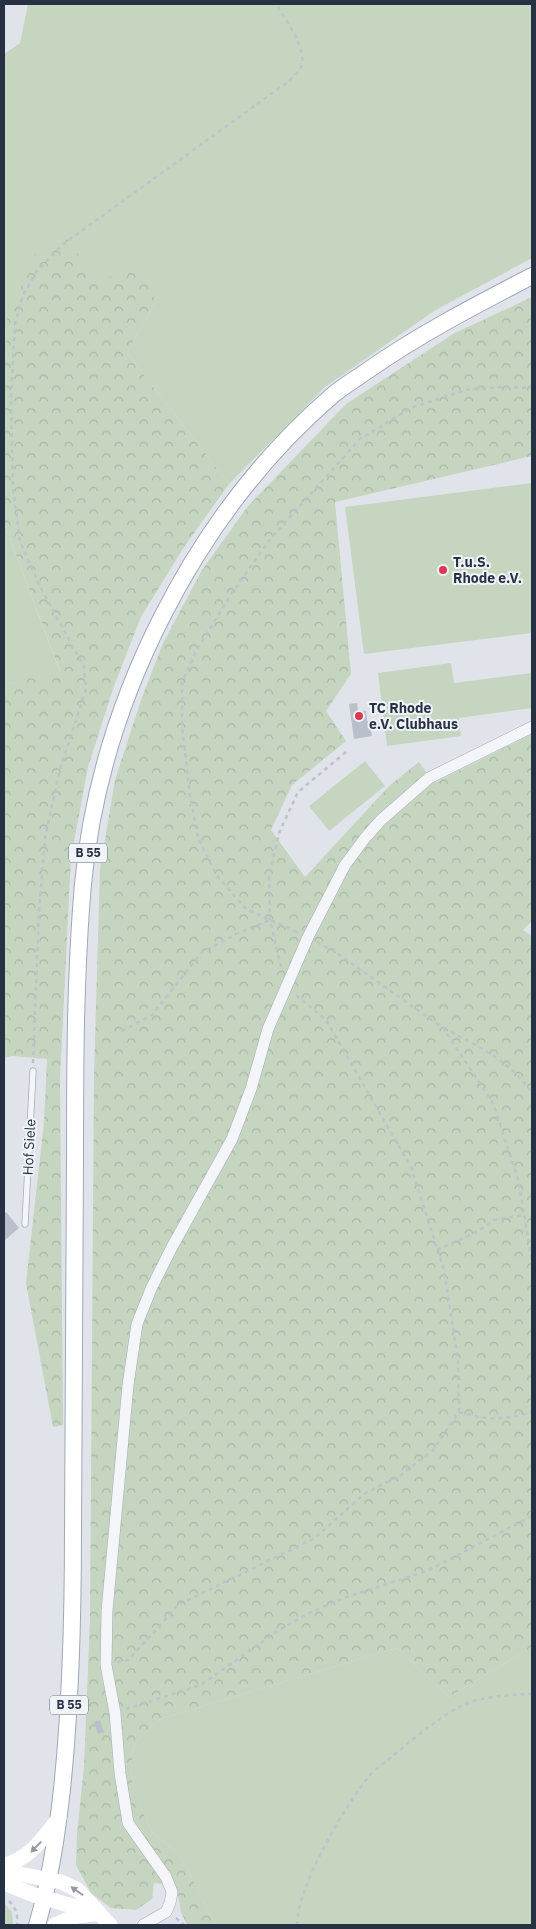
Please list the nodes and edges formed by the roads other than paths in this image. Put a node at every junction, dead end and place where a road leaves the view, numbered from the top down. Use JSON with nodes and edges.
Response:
{"nodes":[{"id":1,"x":532,"y":276,"type":"edge"},
{"id":2,"x":532,"y":727,"type":"edge"},
{"id":3,"x":33,"y":1071,"type":"road end"},
{"id":4,"x":25,"y":1224,"type":"dead end"},
{"id":5,"x":59,"y":1818,"type":"junction"},
{"id":6,"x":4,"y":1865,"type":"edge"},
{"id":7,"x":4,"y":1871,"type":"edge"},
{"id":8,"x":49,"y":1879,"type":"junction"},
{"id":9,"x":4,"y":1883,"type":"edge"},
{"id":10,"x":44,"y":1898,"type":"junction"},
{"id":11,"x":98,"y":1914,"type":"junction"},
{"id":12,"x":37,"y":1925,"type":"edge"},
{"id":13,"x":55,"y":1925,"type":"edge"},
{"id":14,"x":110,"y":1925,"type":"edge"},
{"id":15,"x":143,"y":1925,"type":"edge"}],
"edges":[{"from":1,"to":5,"type":"main road","number":"B 55"},
{"from":2,"to":15,"type":"street"},
{"from":3,"to":4,"type":"lane","name":"Hof Siele"},
{"from":5,"to":6,"type":"street","one_way":true},
{"from":5,"to":8,"type":"main road","number":"B 55"},
{"from":7,"to":8,"type":"street"},
{"from":8,"to":10,"type":"main road","number":"B 55"},
{"from":11,"to":8,"type":"street","one_way":true},
{"from":9,"to":10,"type":"street"},
{"from":10,"to":11,"type":"street"},
{"from":10,"to":12,"type":"main road","number":"B 55"},
{"from":11,"to":13,"type":"street"},
{"from":11,"to":14,"type":"street"}]}
